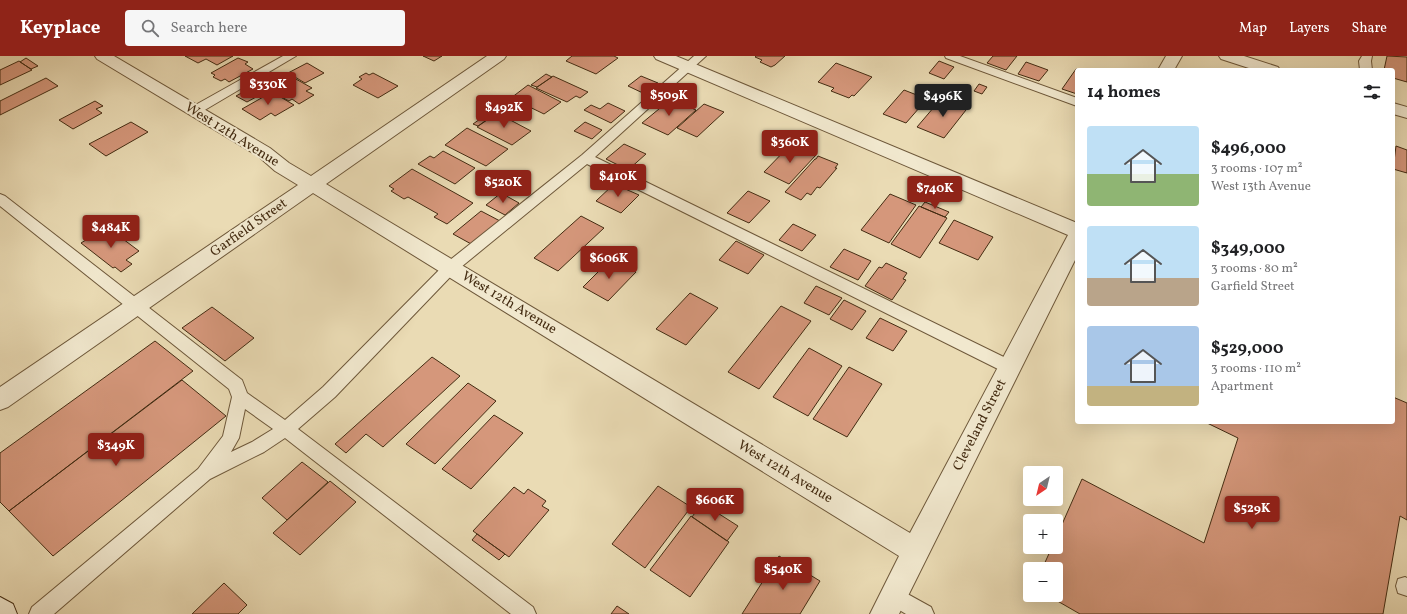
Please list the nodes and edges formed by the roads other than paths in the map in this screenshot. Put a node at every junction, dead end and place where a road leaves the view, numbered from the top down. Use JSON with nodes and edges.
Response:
{"nodes":[{"id":1,"x":103,"y":56,"type":"edge"},
{"id":2,"x":292,"y":56,"type":"edge"},
{"id":3,"x":498,"y":56,"type":"edge"},
{"id":4,"x":662,"y":56,"type":"edge"},
{"id":5,"x":950,"y":56,"type":"edge"},
{"id":6,"x":1174,"y":56,"type":"edge"},
{"id":7,"x":1227,"y":56,"type":"edge"},
{"id":8,"x":1367,"y":56,"type":"edge"},
{"id":9,"x":694,"y":62,"type":"edge"},
{"id":10,"x":1167,"y":68,"type":"edge"},
{"id":11,"x":1266,"y":68,"type":"edge"},
{"id":12,"x":1366,"y":68,"type":"edge"},
{"id":13,"x":1075,"y":101,"type":"edge"},
{"id":14,"x":1395,"y":109,"type":"edge"},
{"id":15,"x":194,"y":111,"type":"junction"},
{"id":16,"x":1407,"y":113,"type":"edge"},
{"id":17,"x":586,"y":158,"type":"junction"},
{"id":18,"x":313,"y":184,"type":"junction"},
{"id":19,"x":0,"y":198,"type":"edge"},
{"id":20,"x":1075,"y":230,"type":"edge"},
{"id":21,"x":1075,"y":240,"type":"edge"},
{"id":22,"x":450,"y":268,"type":"junction"},
{"id":23,"x":137,"y":306,"type":"junction"},
{"id":24,"x":1009,"y":367,"type":"junction"},
{"id":25,"x":240,"y":397,"type":"junction"},
{"id":26,"x":0,"y":400,"type":"edge"},
{"id":27,"x":286,"y":429,"type":"junction"},
{"id":28,"x":204,"y":474,"type":"junction"},
{"id":29,"x":915,"y":551,"type":"junction"},
{"id":30,"x":889,"y":604,"type":"edge"},
{"id":31,"x":0,"y":611,"type":"edge"},
{"id":32,"x":3,"y":614,"type":"edge"},
{"id":33,"x":39,"y":614,"type":"edge"},
{"id":34,"x":526,"y":614,"type":"edge"},
{"id":35,"x":924,"y":614,"type":"edge"}],
"edges":[{"from":1,"to":15,"type":"street","name":"West 12th Avenue"},
{"from":2,"to":15,"type":"lane"},
{"from":3,"to":18,"type":"street","name":"Garfield Street"},
{"from":4,"to":9,"type":"street"},
{"from":5,"to":13,"type":"lane"},
{"from":6,"to":10,"type":"street"},
{"from":7,"to":11,"type":"street"},
{"from":8,"to":12,"type":"lane"},
{"from":9,"to":17,"type":"lane"},
{"from":9,"to":20,"type":"street"},
{"from":14,"to":16,"type":"street"},
{"from":15,"to":18,"type":"street","name":"West 12th Avenue"},
{"from":17,"to":22,"type":"lane"},
{"from":17,"to":24,"type":"lane"},
{"from":18,"to":22,"type":"street","name":"West 12th Avenue"},
{"from":18,"to":23,"type":"street","name":"Garfield Street"},
{"from":19,"to":23,"type":"lane"},
{"from":21,"to":24,"type":"street","name":"Cleveland Street"},
{"from":22,"to":27,"type":"lane"},
{"from":22,"to":29,"type":"street","name":"West 12th Avenue"},
{"from":23,"to":25,"type":"lane"},
{"from":23,"to":26,"type":"street","name":"Garfield Street"},
{"from":24,"to":29,"type":"street","name":"Cleveland Street"},
{"from":25,"to":27,"type":"lane"},
{"from":25,"to":28,"type":"lane"},
{"from":27,"to":28,"type":"lane"},
{"from":27,"to":34,"type":"lane"},
{"from":28,"to":33,"type":"lane"},
{"from":29,"to":30,"type":"street","name":"Cleveland Street"},
{"from":30,"to":35,"type":"lane"},
{"from":31,"to":32,"type":"street"}]}
